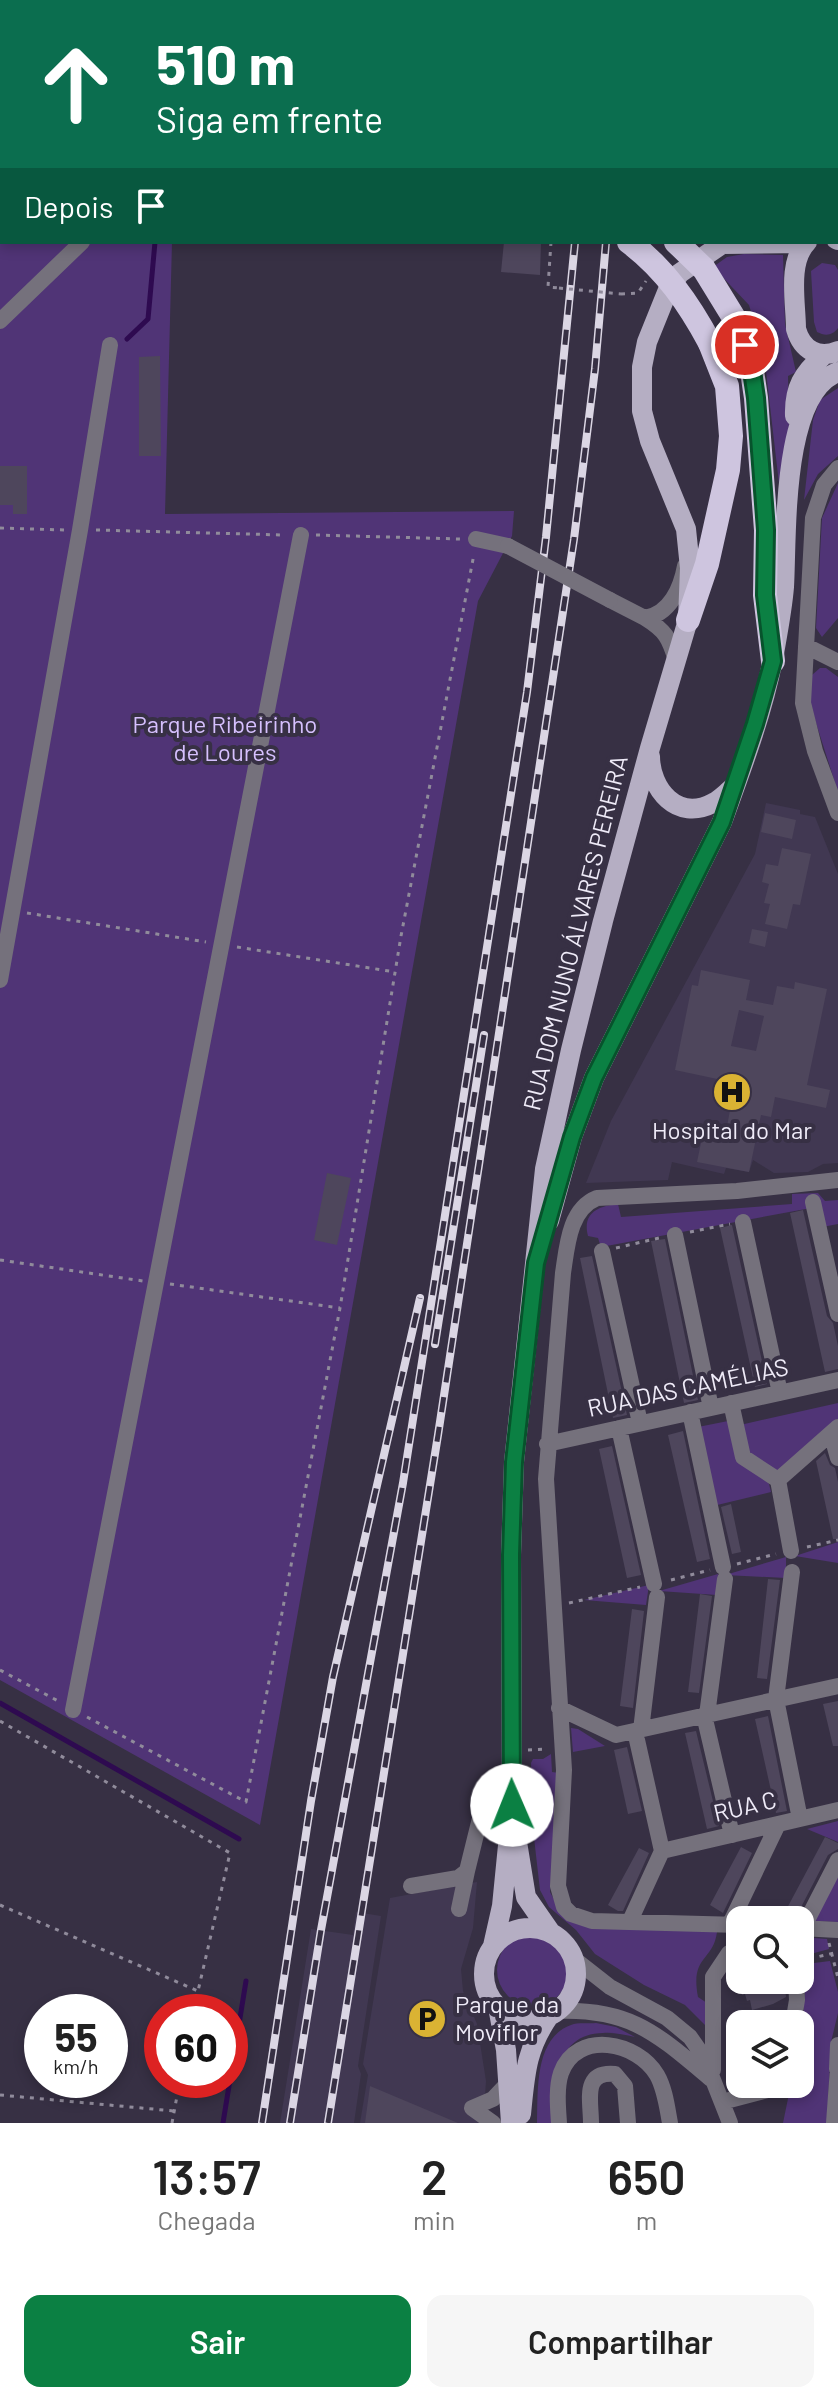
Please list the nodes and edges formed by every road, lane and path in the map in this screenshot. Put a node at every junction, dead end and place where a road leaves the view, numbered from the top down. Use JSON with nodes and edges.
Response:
{"nodes":[{"id":1,"x":80,"y":244,"type":"edge"},
{"id":2,"x":551,"y":244,"type":"edge"},
{"id":3,"x":631,"y":244,"type":"edge"},
{"id":4,"x":678,"y":244,"type":"edge"},
{"id":5,"x":722,"y":244,"type":"edge"},
{"id":6,"x":804,"y":244,"type":"edge"},
{"id":7,"x":647,"y":279,"type":"dead end"},
{"id":8,"x":0,"y":321,"type":"edge"},
{"id":9,"x":110,"y":345,"type":"dead end"},
{"id":10,"x":831,"y":353,"type":"edge"},
{"id":11,"x":838,"y":372,"type":"edge"},
{"id":12,"x":796,"y":435,"type":"junction"},
{"id":13,"x":838,"y":468,"type":"edge"},
{"id":14,"x":0,"y":528,"type":"edge"},
{"id":15,"x":80,"y":530,"type":"junction"},
{"id":16,"x":301,"y":535,"type":"junction"},
{"id":17,"x":476,"y":539,"type":"junction"},
{"id":18,"x":689,"y":549,"type":"junction"},
{"id":19,"x":645,"y":618,"type":"junction"},
{"id":20,"x":688,"y":620,"type":"junction"},
{"id":21,"x":806,"y":646,"type":"junction"},
{"id":22,"x":676,"y":660,"type":"junction"},
{"id":23,"x":773,"y":661,"type":"junction"},
{"id":24,"x":838,"y":662,"type":"edge"},
{"id":25,"x":650,"y":748,"type":"junction"},
{"id":26,"x":735,"y":786,"type":"junction"},
{"id":27,"x":838,"y":813,"type":"edge"},
{"id":28,"x":12,"y":911,"type":"junction"},
{"id":29,"x":222,"y":944,"type":"junction"},
{"id":30,"x":395,"y":972,"type":"junction"},
{"id":31,"x":0,"y":980,"type":"edge"},
{"id":32,"x":838,"y":1180,"type":"edge"},
{"id":33,"x":813,"y":1202,"type":"dead end"},
{"id":34,"x":743,"y":1222,"type":"dead end"},
{"id":35,"x":838,"y":1231,"type":"edge"},
{"id":36,"x":821,"y":1234,"type":"junction"},
{"id":37,"x":675,"y":1235,"type":"dead end"},
{"id":38,"x":602,"y":1251,"type":"dead end"},
{"id":39,"x":536,"y":1263,"type":"junction"},
{"id":40,"x":838,"y":1314,"type":"edge"},
{"id":41,"x":838,"y":1380,"type":"edge"},
{"id":42,"x":780,"y":1393,"type":"junction"},
{"id":43,"x":731,"y":1403,"type":"junction"},
{"id":44,"x":711,"y":1408,"type":"junction"},
{"id":45,"x":690,"y":1412,"type":"junction"},
{"id":46,"x":640,"y":1423,"type":"junction"},
{"id":47,"x":619,"y":1428,"type":"junction"},
{"id":48,"x":835,"y":1430,"type":"edge"},
{"id":49,"x":547,"y":1444,"type":"junction"},
{"id":50,"x":838,"y":1458,"type":"edge"},
{"id":51,"x":778,"y":1480,"type":"junction"},
{"id":52,"x":838,"y":1540,"type":"edge"},
{"id":53,"x":791,"y":1551,"type":"junction"},
{"id":54,"x":792,"y":1572,"type":"dead end"},
{"id":55,"x":724,"y":1573,"type":"junction"},
{"id":56,"x":655,"y":1590,"type":"junction"},
{"id":57,"x":553,"y":1606,"type":"junction"},
{"id":58,"x":0,"y":1670,"type":"edge"},
{"id":59,"x":838,"y":1686,"type":"edge"},
{"id":60,"x":776,"y":1699,"type":"junction"},
{"id":61,"x":559,"y":1708,"type":"junction"},
{"id":62,"x":73,"y":1710,"type":"junction"},
{"id":63,"x":706,"y":1715,"type":"junction"},
{"id":64,"x":0,"y":1721,"type":"edge"},
{"id":65,"x":638,"y":1730,"type":"junction"},
{"id":66,"x":552,"y":1749,"type":"dead end"},
{"id":67,"x":512,"y":1751,"type":"junction"},
{"id":68,"x":512,"y":1777,"type":"junction"},
{"id":69,"x":512,"y":1805,"type":"junction"},
{"id":70,"x":838,"y":1810,"type":"edge"},
{"id":71,"x":800,"y":1819,"type":"junction"},
{"id":72,"x":778,"y":1824,"type":"junction"},
{"id":73,"x":732,"y":1835,"type":"junction"},
{"id":74,"x":662,"y":1851,"type":"junction"},
{"id":75,"x":838,"y":1860,"type":"edge"},
{"id":76,"x":467,"y":1871,"type":"junction"},
{"id":77,"x":411,"y":1886,"type":"dead end"},
{"id":78,"x":0,"y":1905,"type":"edge"},
{"id":79,"x":743,"y":1906,"type":"edge"},
{"id":80,"x":813,"y":1906,"type":"edge"},
{"id":81,"x":459,"y":1909,"type":"dead end"},
{"id":82,"x":630,"y":1921,"type":"junction"},
{"id":83,"x":726,"y":1925,"type":"edge"},
{"id":84,"x":832,"y":1930,"type":"edge"},
{"id":85,"x":551,"y":1933,"type":"junction"},
{"id":86,"x":493,"y":1946,"type":"junction"},
{"id":87,"x":838,"y":1952,"type":"edge"},
{"id":88,"x":832,"y":1953,"type":"junction"},
{"id":89,"x":573,"y":1958,"type":"junction"},
{"id":90,"x":726,"y":1958,"type":"edge"},
{"id":91,"x":814,"y":1958,"type":"edge"},
{"id":92,"x":838,"y":1978,"type":"edge"},
{"id":93,"x":198,"y":1991,"type":"junction"},
{"id":94,"x":197,"y":1994,"type":"edge"},
{"id":95,"x":498,"y":2007,"type":"junction"},
{"id":96,"x":553,"y":2013,"type":"junction"},
{"id":97,"x":838,"y":2045,"type":"edge"},
{"id":98,"x":837,"y":2068,"type":"edge"},
{"id":99,"x":713,"y":2080,"type":"junction"},
{"id":100,"x":509,"y":2082,"type":"junction"},
{"id":101,"x":0,"y":2095,"type":"edge"},
{"id":102,"x":177,"y":2098,"type":"edge"},
{"id":103,"x":737,"y":2098,"type":"edge"},
{"id":104,"x":722,"y":2102,"type":"junction"},
{"id":105,"x":174,"y":2111,"type":"junction"},
{"id":106,"x":473,"y":2116,"type":"edge"},
{"id":107,"x":834,"y":2116,"type":"edge"},
{"id":108,"x":172,"y":2123,"type":"edge"},
{"id":109,"x":493,"y":2123,"type":"edge"},
{"id":110,"x":511,"y":2123,"type":"edge"},
{"id":111,"x":520,"y":2123,"type":"edge"},
{"id":112,"x":559,"y":2123,"type":"edge"},
{"id":113,"x":591,"y":2123,"type":"edge"},
{"id":114,"x":628,"y":2123,"type":"edge"},
{"id":115,"x":670,"y":2123,"type":"edge"},
{"id":116,"x":730,"y":2123,"type":"edge"}],
"edges":[{"from":1,"to":8,"type":"street"},
{"from":2,"to":7,"type":"path","bridge":true},
{"from":3,"to":20,"type":"highway","bridge":true},
{"from":4,"to":23,"type":"highway","bridge":true},
{"from":5,"to":18,"type":"main road","name":"RUA DOM NUNO ÁLVARES PEREIRA"},
{"from":6,"to":10,"type":"main road"},
{"from":9,"to":15,"type":"street"},
{"from":10,"to":12,"type":"main road"},
{"from":11,"to":12,"type":"main road"},
{"from":12,"to":23,"type":"main road","name":"RUA DOM NUNO ÁLVARES PEREIRA"},
{"from":13,"to":21,"type":"street"},
{"from":14,"to":15,"type":"path"},
{"from":15,"to":16,"type":"path"},
{"from":15,"to":28,"type":"street"},
{"from":16,"to":17,"type":"path"},
{"from":16,"to":29,"type":"street"},
{"from":17,"to":19,"type":"street","bridge":true},
{"from":17,"to":30,"type":"path"},
{"from":18,"to":19,"type":"street"},
{"from":18,"to":20,"type":"main road","name":"RUA DOM NUNO ÁLVARES PEREIRA"},
{"from":19,"to":22,"type":"street"},
{"from":20,"to":22,"type":"main road","name":"RUA DOM NUNO ÁLVARES PEREIRA"},
{"from":21,"to":24,"type":"street"},
{"from":21,"to":27,"type":"street"},
{"from":22,"to":25,"type":"main road","name":"RUA DOM NUNO ÁLVARES PEREIRA"},
{"from":23,"to":26,"type":"main road","name":"RUA DOM NUNO ÁLVARES PEREIRA"},
{"from":25,"to":26,"type":"main road"},
{"from":25,"to":39,"type":"main road","name":"RUA DOM NUNO ÁLVARES PEREIRA"},
{"from":26,"to":39,"type":"main road","name":"RUA DOM NUNO ÁLVARES PEREIRA"},
{"from":28,"to":29,"type":"path"},
{"from":28,"to":31,"type":"street"},
{"from":29,"to":30,"type":"path"},
{"from":29,"to":62,"type":"street"},
{"from":30,"to":62,"type":"path"},
{"from":32,"to":49,"type":"street"},
{"from":33,"to":36,"type":"street"},
{"from":34,"to":42,"type":"street"},
{"from":35,"to":36,"type":"street"},
{"from":36,"to":40,"type":"street"},
{"from":37,"to":44,"type":"street"},
{"from":38,"to":46,"type":"street"},
{"from":39,"to":67,"type":"main road","name":"RUA DOM NUNO ÁLVARES PEREIRA"},
{"from":41,"to":42,"type":"street","name":"RUA DAS CAMÉLIAS"},
{"from":42,"to":43,"type":"street","name":"RUA DAS CAMÉLIAS"},
{"from":43,"to":44,"type":"street","name":"RUA DAS CAMÉLIAS"},
{"from":43,"to":51,"type":"street"},
{"from":44,"to":45,"type":"street","name":"RUA DAS CAMÉLIAS"},
{"from":45,"to":46,"type":"street","name":"RUA DAS CAMÉLIAS"},
{"from":45,"to":55,"type":"street"},
{"from":46,"to":47,"type":"street","name":"RUA DAS CAMÉLIAS"},
{"from":47,"to":49,"type":"street","name":"RUA DAS CAMÉLIAS"},
{"from":47,"to":56,"type":"street"},
{"from":48,"to":50,"type":"street"},
{"from":48,"to":51,"type":"street"},
{"from":49,"to":57,"type":"street"},
{"from":51,"to":53,"type":"street"},
{"from":52,"to":53,"type":"path"},
{"from":53,"to":55,"type":"path"},
{"from":54,"to":60,"type":"street"},
{"from":55,"to":56,"type":"path"},
{"from":55,"to":63,"type":"street"},
{"from":56,"to":57,"type":"path"},
{"from":56,"to":65,"type":"street"},
{"from":57,"to":61,"type":"street"},
{"from":58,"to":62,"type":"path"},
{"from":59,"to":60,"type":"street"},
{"from":60,"to":63,"type":"street"},
{"from":60,"to":71,"type":"street"},
{"from":61,"to":65,"type":"street"},
{"from":61,"to":82,"type":"street"},
{"from":63,"to":65,"type":"street"},
{"from":63,"to":73,"type":"street"},
{"from":64,"to":93,"type":"path"},
{"from":65,"to":74,"type":"street"},
{"from":66,"to":67,"type":"path"},
{"from":67,"to":68,"type":"main road","name":"RUA DOM NUNO ÁLVARES PEREIRA"},
{"from":68,"to":69,"type":"main road","name":"RUA DOM NUNO ÁLVARES PEREIRA"},
{"from":68,"to":76,"type":"street"},
{"from":69,"to":85,"type":"main road","name":"RUA DOM NUNO ÁLVARES PEREIRA"},
{"from":69,"to":86,"type":"main road","name":"RUA DOM NUNO ÁLVARES PEREIRA"},
{"from":70,"to":71,"type":"street","name":"RUA C"},
{"from":71,"to":72,"type":"street","name":"RUA C"},
{"from":72,"to":73,"type":"street","name":"RUA C"},
{"from":72,"to":79,"type":"street"},
{"from":73,"to":74,"type":"street","name":"RUA C"},
{"from":74,"to":82,"type":"street"},
{"from":75,"to":80,"type":"street"},
{"from":76,"to":77,"type":"street"},
{"from":76,"to":81,"type":"street"},
{"from":78,"to":93,"type":"path"},
{"from":82,"to":83,"type":"street"},
{"from":84,"to":88,"type":"path"},
{"from":85,"to":86,"type":"main road"},
{"from":85,"to":89,"type":"main road"},
{"from":86,"to":95,"type":"main road"},
{"from":87,"to":88,"type":"path"},
{"from":88,"to":91,"type":"path"},
{"from":88,"to":92,"type":"path"},
{"from":89,"to":96,"type":"main road"},
{"from":89,"to":99,"type":"street"},
{"from":90,"to":99,"type":"street"},
{"from":93,"to":94,"type":"path"},
{"from":95,"to":96,"type":"main road"},
{"from":95,"to":100,"type":"main road"},
{"from":96,"to":99,"type":"street"},
{"from":96,"to":111,"type":"main road"},
{"from":97,"to":98,"type":"street"},
{"from":98,"to":107,"type":"street"},
{"from":99,"to":104,"type":"street"},
{"from":100,"to":106,"type":"street"},
{"from":100,"to":110,"type":"main road"},
{"from":101,"to":105,"type":"path"},
{"from":102,"to":105,"type":"path"},
{"from":103,"to":104,"type":"street"},
{"from":104,"to":116,"type":"street"},
{"from":105,"to":108,"type":"path"},
{"from":106,"to":109,"type":"street"},
{"from":112,"to":115,"type":"street"},
{"from":113,"to":114,"type":"street"}]}
